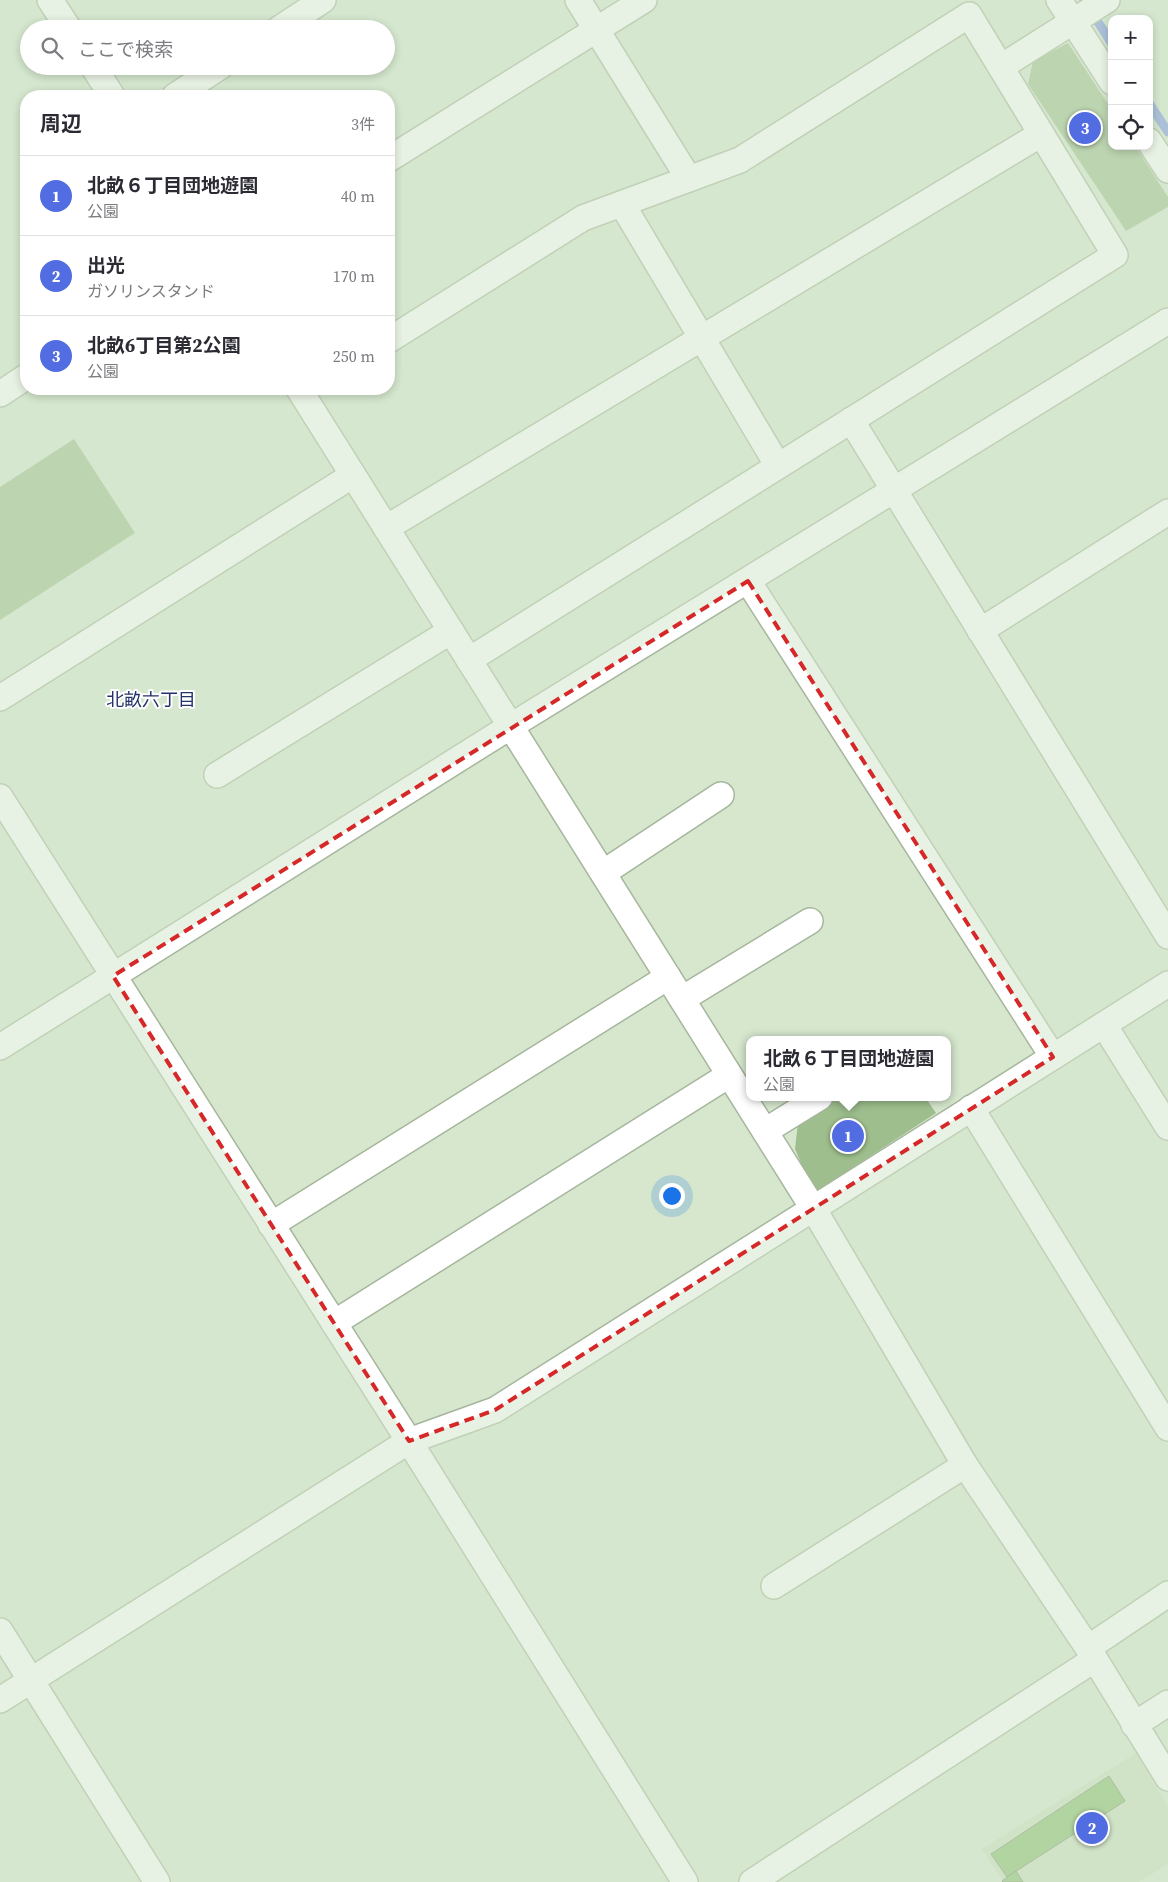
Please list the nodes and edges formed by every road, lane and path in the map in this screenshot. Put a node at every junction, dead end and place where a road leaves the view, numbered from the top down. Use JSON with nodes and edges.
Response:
{"nodes":[{"id":1,"x":50,"y":0,"type":"edge"},
{"id":2,"x":323,"y":0,"type":"edge"},
{"id":3,"x":578,"y":0,"type":"edge"},
{"id":4,"x":644,"y":0,"type":"edge"},
{"id":5,"x":1059,"y":0,"type":"edge"},
{"id":6,"x":1090,"y":11,"type":"edge"},
{"id":7,"x":63,"y":20,"type":"edge"},
{"id":8,"x":293,"y":20,"type":"edge"},
{"id":9,"x":597,"y":30,"type":"junction"},
{"id":10,"x":1001,"y":67,"type":"junction"},
{"id":11,"x":1108,"y":69,"type":"edge"},
{"id":12,"x":99,"y":75,"type":"edge"},
{"id":13,"x":207,"y":75,"type":"edge"},
{"id":14,"x":108,"y":90,"type":"edge"},
{"id":15,"x":184,"y":90,"type":"edge"},
{"id":16,"x":1042,"y":134,"type":"junction"},
{"id":17,"x":1153,"y":147,"type":"edge"},
{"id":18,"x":395,"y":155,"type":"edge"},
{"id":19,"x":1168,"y":170,"type":"edge"},
{"id":20,"x":689,"y":179,"type":"junction"},
{"id":21,"x":622,"y":204,"type":"junction"},
{"id":22,"x":1168,"y":321,"type":"edge"},
{"id":23,"x":395,"y":336,"type":"edge"},
{"id":24,"x":700,"y":339,"type":"junction"},
{"id":25,"x":20,"y":381,"type":"edge"},
{"id":26,"x":0,"y":394,"type":"edge"},
{"id":27,"x":306,"y":395,"type":"edge"},
{"id":28,"x":851,"y":420,"type":"junction"},
{"id":29,"x":778,"y":466,"type":"junction"},
{"id":30,"x":353,"y":475,"type":"junction"},
{"id":31,"x":893,"y":490,"type":"junction"},
{"id":32,"x":1168,"y":512,"type":"edge"},
{"id":33,"x":386,"y":528,"type":"junction"},
{"id":34,"x":748,"y":580,"type":"junction"},
{"id":35,"x":451,"y":631,"type":"junction"},
{"id":36,"x":980,"y":631,"type":"junction"},
{"id":37,"x":469,"y":660,"type":"junction"},
{"id":38,"x":0,"y":698,"type":"edge"},
{"id":39,"x":511,"y":726,"type":"junction"},
{"id":40,"x":217,"y":775,"type":"dead end"},
{"id":41,"x":721,"y":795,"type":"dead end"},
{"id":42,"x":0,"y":797,"type":"edge"},
{"id":43,"x":603,"y":873,"type":"junction"},
{"id":44,"x":810,"y":921,"type":"dead end"},
{"id":45,"x":1168,"y":936,"type":"edge"},
{"id":46,"x":113,"y":976,"type":"junction"},
{"id":47,"x":668,"y":977,"type":"junction"},
{"id":48,"x":1168,"y":984,"type":"edge"},
{"id":49,"x":682,"y":999,"type":"junction"},
{"id":50,"x":1104,"y":1025,"type":"junction"},
{"id":51,"x":0,"y":1047,"type":"edge"},
{"id":52,"x":1053,"y":1057,"type":"junction"},
{"id":53,"x":729,"y":1075,"type":"junction"},
{"id":54,"x":813,"y":1101,"type":"edge"},
{"id":55,"x":971,"y":1108,"type":"junction"},
{"id":56,"x":1168,"y":1126,"type":"edge"},
{"id":57,"x":764,"y":1131,"type":"junction"},
{"id":58,"x":813,"y":1208,"type":"junction"},
{"id":59,"x":271,"y":1225,"type":"junction"},
{"id":60,"x":334,"y":1323,"type":"junction"},
{"id":61,"x":1168,"y":1428,"type":"edge"},
{"id":62,"x":409,"y":1441,"type":"junction"},
{"id":63,"x":965,"y":1465,"type":"junction"},
{"id":64,"x":774,"y":1586,"type":"dead end"},
{"id":65,"x":1168,"y":1594,"type":"edge"},
{"id":66,"x":0,"y":1631,"type":"edge"},
{"id":67,"x":1091,"y":1653,"type":"junction"},
{"id":68,"x":31,"y":1680,"type":"junction"},
{"id":69,"x":0,"y":1700,"type":"edge"},
{"id":70,"x":1168,"y":1703,"type":"edge"},
{"id":71,"x":1134,"y":1725,"type":"junction"},
{"id":72,"x":1168,"y":1778,"type":"edge"},
{"id":73,"x":157,"y":1882,"type":"edge"},
{"id":74,"x":685,"y":1882,"type":"edge"},
{"id":75,"x":752,"y":1882,"type":"edge"}],
"edges":[{"from":1,"to":7,"type":"street"},
{"from":2,"to":8,"type":"street"},
{"from":3,"to":9,"type":"street"},
{"from":4,"to":9,"type":"street"},
{"from":5,"to":6,"type":"street"},
{"from":6,"to":10,"type":"street"},
{"from":6,"to":11,"type":"street"},
{"from":9,"to":18,"type":"street"},
{"from":9,"to":20,"type":"street"},
{"from":10,"to":16,"type":"street"},
{"from":10,"to":20,"type":"street"},
{"from":12,"to":14,"type":"street"},
{"from":13,"to":15,"type":"street"},
{"from":16,"to":24,"type":"street"},
{"from":16,"to":28,"type":"street"},
{"from":17,"to":19,"type":"street"},
{"from":20,"to":21,"type":"street"},
{"from":21,"to":23,"type":"street"},
{"from":21,"to":24,"type":"street"},
{"from":22,"to":31,"type":"street"},
{"from":24,"to":29,"type":"street"},
{"from":24,"to":33,"type":"street"},
{"from":25,"to":26,"type":"street"},
{"from":27,"to":30,"type":"street"},
{"from":28,"to":29,"type":"street"},
{"from":28,"to":31,"type":"street"},
{"from":29,"to":37,"type":"street"},
{"from":30,"to":33,"type":"street"},
{"from":30,"to":38,"type":"street"},
{"from":31,"to":34,"type":"street"},
{"from":31,"to":36,"type":"street"},
{"from":32,"to":36,"type":"street"},
{"from":33,"to":35,"type":"street"},
{"from":34,"to":39,"type":"street"},
{"from":34,"to":52,"type":"street"},
{"from":35,"to":37,"type":"street"},
{"from":35,"to":40,"type":"street"},
{"from":36,"to":45,"type":"street"},
{"from":37,"to":39,"type":"street"},
{"from":39,"to":43,"type":"street"},
{"from":39,"to":46,"type":"street"},
{"from":41,"to":43,"type":"street"},
{"from":42,"to":46,"type":"street"},
{"from":43,"to":47,"type":"street"},
{"from":44,"to":49,"type":"street"},
{"from":46,"to":51,"type":"street"},
{"from":46,"to":59,"type":"street"},
{"from":47,"to":49,"type":"street"},
{"from":47,"to":59,"type":"street"},
{"from":48,"to":50,"type":"street"},
{"from":49,"to":53,"type":"street"},
{"from":50,"to":52,"type":"street"},
{"from":50,"to":56,"type":"street"},
{"from":52,"to":55,"type":"street"},
{"from":53,"to":57,"type":"street"},
{"from":53,"to":60,"type":"street"},
{"from":54,"to":57,"type":"street"},
{"from":55,"to":58,"type":"street"},
{"from":55,"to":61,"type":"street"},
{"from":57,"to":58,"type":"street"},
{"from":58,"to":62,"type":"street"},
{"from":58,"to":63,"type":"street"},
{"from":59,"to":60,"type":"street"},
{"from":60,"to":62,"type":"street"},
{"from":62,"to":68,"type":"street"},
{"from":62,"to":74,"type":"street"},
{"from":63,"to":64,"type":"street"},
{"from":63,"to":67,"type":"street"},
{"from":65,"to":67,"type":"street"},
{"from":66,"to":68,"type":"street"},
{"from":67,"to":71,"type":"street"},
{"from":67,"to":75,"type":"street"},
{"from":68,"to":69,"type":"street"},
{"from":68,"to":73,"type":"street"},
{"from":70,"to":71,"type":"street"},
{"from":71,"to":72,"type":"street"}]}
